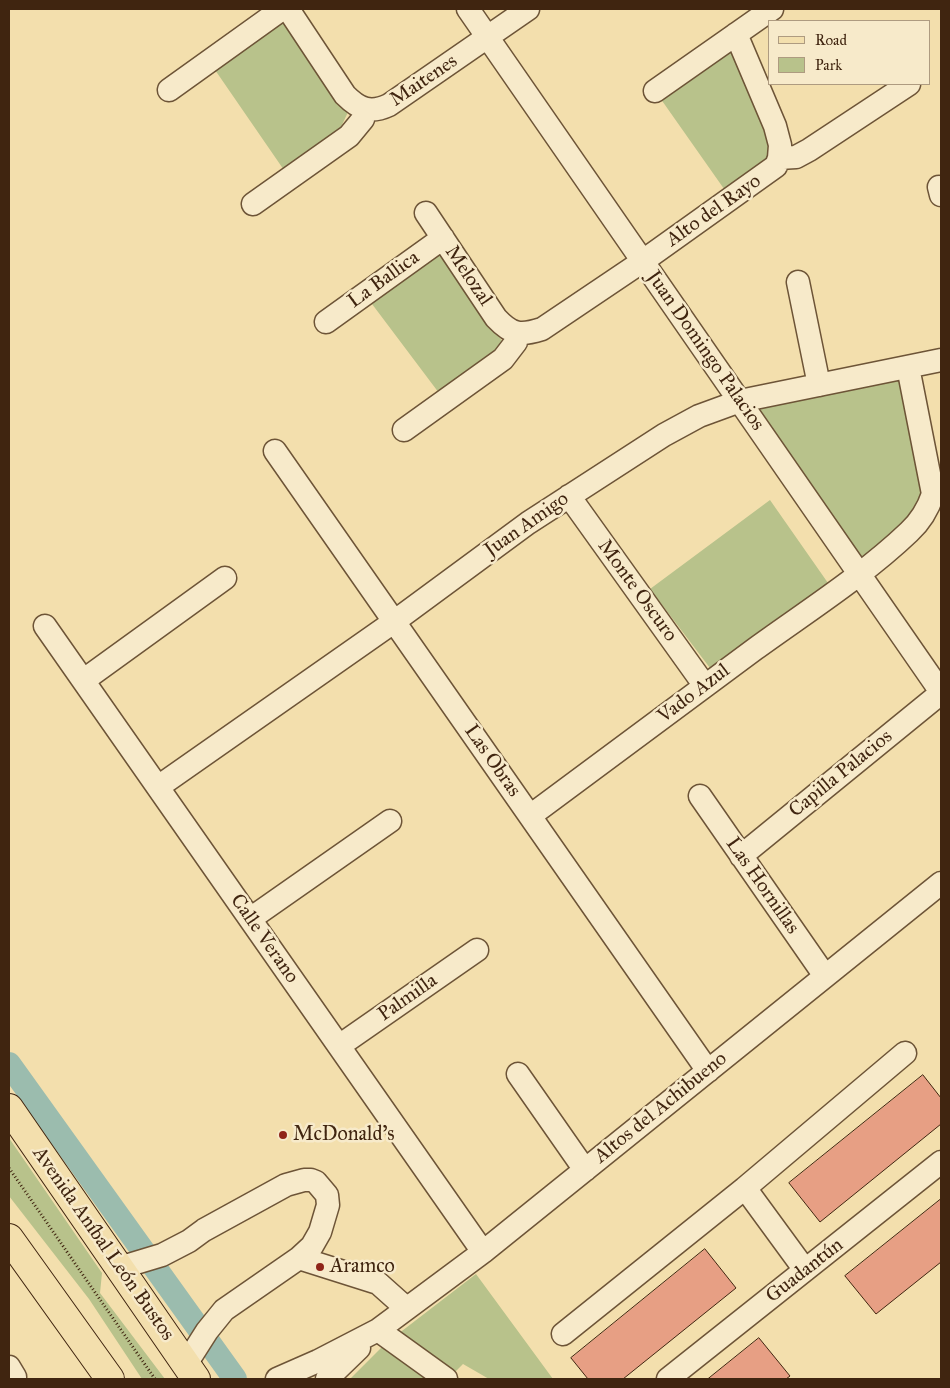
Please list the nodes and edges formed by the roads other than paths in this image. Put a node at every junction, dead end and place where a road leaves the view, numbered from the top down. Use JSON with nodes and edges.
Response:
{"nodes":[{"id":1,"x":282,"y":9,"type":"edge"},
{"id":2,"x":288,"y":9,"type":"edge"},
{"id":3,"x":468,"y":9,"type":"edge"},
{"id":4,"x":528,"y":9,"type":"edge"},
{"id":5,"x":772,"y":9,"type":"edge"},
{"id":6,"x":736,"y":34,"type":"junction"},
{"id":7,"x":488,"y":37,"type":"junction"},
{"id":8,"x":908,"y":85,"type":"edge"},
{"id":9,"x":169,"y":90,"type":"dead end"},
{"id":10,"x":655,"y":91,"type":"dead end"},
{"id":11,"x":366,"y":109,"type":"junction"},
{"id":12,"x":779,"y":158,"type":"junction"},
{"id":13,"x":253,"y":204,"type":"dead end"},
{"id":14,"x":426,"y":213,"type":"dead end"},
{"id":15,"x":443,"y":238,"type":"junction"},
{"id":16,"x":643,"y":261,"type":"junction"},
{"id":17,"x":798,"y":282,"type":"dead end"},
{"id":18,"x":326,"y":322,"type":"dead end"},
{"id":19,"x":516,"y":334,"type":"junction"},
{"id":20,"x":941,"y":360,"type":"edge"},
{"id":21,"x":908,"y":367,"type":"junction"},
{"id":22,"x":819,"y":385,"type":"junction"},
{"id":23,"x":740,"y":401,"type":"junction"},
{"id":24,"x":404,"y":430,"type":"dead end"},
{"id":25,"x":275,"y":451,"type":"dead end"},
{"id":26,"x":569,"y":496,"type":"junction"},
{"id":27,"x":859,"y":574,"type":"junction"},
{"id":28,"x":225,"y":578,"type":"dead end"},
{"id":29,"x":395,"y":621,"type":"junction"},
{"id":30,"x":45,"y":626,"type":"dead end"},
{"id":31,"x":84,"y":680,"type":"junction"},
{"id":32,"x":704,"y":686,"type":"junction"},
{"id":33,"x":941,"y":693,"type":"edge"},
{"id":34,"x":158,"y":787,"type":"junction"},
{"id":35,"x":700,"y":796,"type":"dead end"},
{"id":36,"x":530,"y":816,"type":"junction"},
{"id":37,"x":390,"y":821,"type":"dead end"},
{"id":38,"x":741,"y":856,"type":"junction"},
{"id":39,"x":941,"y":883,"type":"edge"},
{"id":40,"x":250,"y":919,"type":"junction"},
{"id":41,"x":477,"y":950,"type":"dead end"},
{"id":42,"x":826,"y":976,"type":"junction"},
{"id":43,"x":339,"y":1046,"type":"junction"},
{"id":44,"x":905,"y":1053,"type":"dead end"},
{"id":45,"x":708,"y":1071,"type":"junction"},
{"id":46,"x":518,"y":1074,"type":"dead end"},
{"id":47,"x":9,"y":1108,"type":"edge"},
{"id":48,"x":941,"y":1162,"type":"edge"},
{"id":49,"x":585,"y":1170,"type":"junction"},
{"id":50,"x":745,"y":1188,"type":"junction"},
{"id":51,"x":9,"y":1238,"type":"edge"},
{"id":52,"x":483,"y":1252,"type":"junction"},
{"id":53,"x":299,"y":1258,"type":"junction"},
{"id":54,"x":139,"y":1262,"type":"junction"},
{"id":55,"x":805,"y":1270,"type":"junction"},
{"id":56,"x":406,"y":1308,"type":"junction"},
{"id":57,"x":378,"y":1330,"type":"junction"},
{"id":58,"x":562,"y":1334,"type":"dead end"},
{"id":59,"x":197,"y":1355,"type":"edge"},
{"id":60,"x":107,"y":1377,"type":"edge"},
{"id":61,"x":277,"y":1379,"type":"edge"},
{"id":62,"x":327,"y":1379,"type":"edge"},
{"id":63,"x":446,"y":1379,"type":"edge"},
{"id":64,"x":668,"y":1379,"type":"edge"}],
"edges":[{"from":1,"to":9,"type":"street"},
{"from":2,"to":11,"type":"street"},
{"from":3,"to":7,"type":"street","name":"Juan Domingo Palacios"},
{"from":4,"to":7,"type":"street","name":"Maitenes"},
{"from":5,"to":6,"type":"street"},
{"from":6,"to":10,"type":"street"},
{"from":6,"to":12,"type":"street"},
{"from":7,"to":11,"type":"street","name":"Maitenes"},
{"from":7,"to":16,"type":"street","name":"Juan Domingo Palacios"},
{"from":8,"to":12,"type":"street","name":"Alto del Rayo"},
{"from":11,"to":13,"type":"street","name":"Maitenes"},
{"from":12,"to":16,"type":"street","name":"Alto del Rayo"},
{"from":14,"to":15,"type":"street","name":"Melozal"},
{"from":15,"to":18,"type":"street","name":"La Ballica"},
{"from":15,"to":19,"type":"street","name":"Melozal"},
{"from":16,"to":19,"type":"street","name":"Alto del Rayo"},
{"from":16,"to":23,"type":"street","name":"Juan Domingo Palacios"},
{"from":17,"to":22,"type":"street"},
{"from":19,"to":24,"type":"street"},
{"from":20,"to":21,"type":"street","name":"Juan Amigo"},
{"from":21,"to":22,"type":"street","name":"Juan Amigo"},
{"from":21,"to":27,"type":"street","name":"Vado Azul"},
{"from":22,"to":23,"type":"street","name":"Juan Amigo"},
{"from":23,"to":26,"type":"street","name":"Juan Amigo"},
{"from":23,"to":27,"type":"street","name":"Juan Domingo Palacios"},
{"from":25,"to":29,"type":"street","name":"Las Obras"},
{"from":26,"to":29,"type":"street","name":"Juan Amigo"},
{"from":26,"to":32,"type":"street","name":"Monte Oscuro"},
{"from":27,"to":32,"type":"street","name":"Vado Azul"},
{"from":27,"to":33,"type":"street","name":"Juan Domingo Palacios"},
{"from":28,"to":31,"type":"street"},
{"from":29,"to":34,"type":"street","name":"Juan Amigo"},
{"from":29,"to":36,"type":"street","name":"Las Obras"},
{"from":30,"to":31,"type":"street","name":"Calle Verano"},
{"from":31,"to":34,"type":"street","name":"Calle Verano"},
{"from":32,"to":36,"type":"street","name":"Vado Azul"},
{"from":33,"to":38,"type":"street","name":"Capilla Palacios"},
{"from":34,"to":40,"type":"street","name":"Calle Verano"},
{"from":35,"to":38,"type":"street","name":"Las Hornillas"},
{"from":36,"to":45,"type":"street","name":"Las Obras"},
{"from":37,"to":40,"type":"street"},
{"from":38,"to":42,"type":"street","name":"Las Hornillas"},
{"from":39,"to":42,"type":"street","name":"Altos del Achibueno"},
{"from":40,"to":43,"type":"street","name":"Calle Verano"},
{"from":41,"to":43,"type":"street","name":"Palmilla"},
{"from":42,"to":45,"type":"street","name":"Altos del Achibueno"},
{"from":43,"to":52,"type":"street","name":"Calle Verano"},
{"from":44,"to":50,"type":"street"},
{"from":45,"to":49,"type":"street","name":"Altos del Achibueno"},
{"from":46,"to":49,"type":"street"},
{"from":47,"to":54,"type":"main road","name":"Avenida Aníbal León Bustos"},
{"from":48,"to":55,"type":"street","name":"Guadantún"},
{"from":49,"to":52,"type":"street","name":"Altos del Achibueno"},
{"from":50,"to":55,"type":"street"},
{"from":50,"to":58,"type":"street"},
{"from":51,"to":60,"type":"main road"},
{"from":52,"to":56,"type":"street","name":"Altos del Achibueno"},
{"from":53,"to":54,"type":"street"},
{"from":53,"to":56,"type":"street"},
{"from":53,"to":59,"type":"street"},
{"from":54,"to":59,"type":"main road","name":"Avenida Aníbal León Bustos"},
{"from":55,"to":64,"type":"street","name":"Guadantún"},
{"from":56,"to":57,"type":"street","name":"Altos del Achibueno"},
{"from":57,"to":61,"type":"street","name":"Altos del Achibueno"},
{"from":57,"to":62,"type":"street","name":"Altos del Achibueno"},
{"from":57,"to":63,"type":"street"}]}
